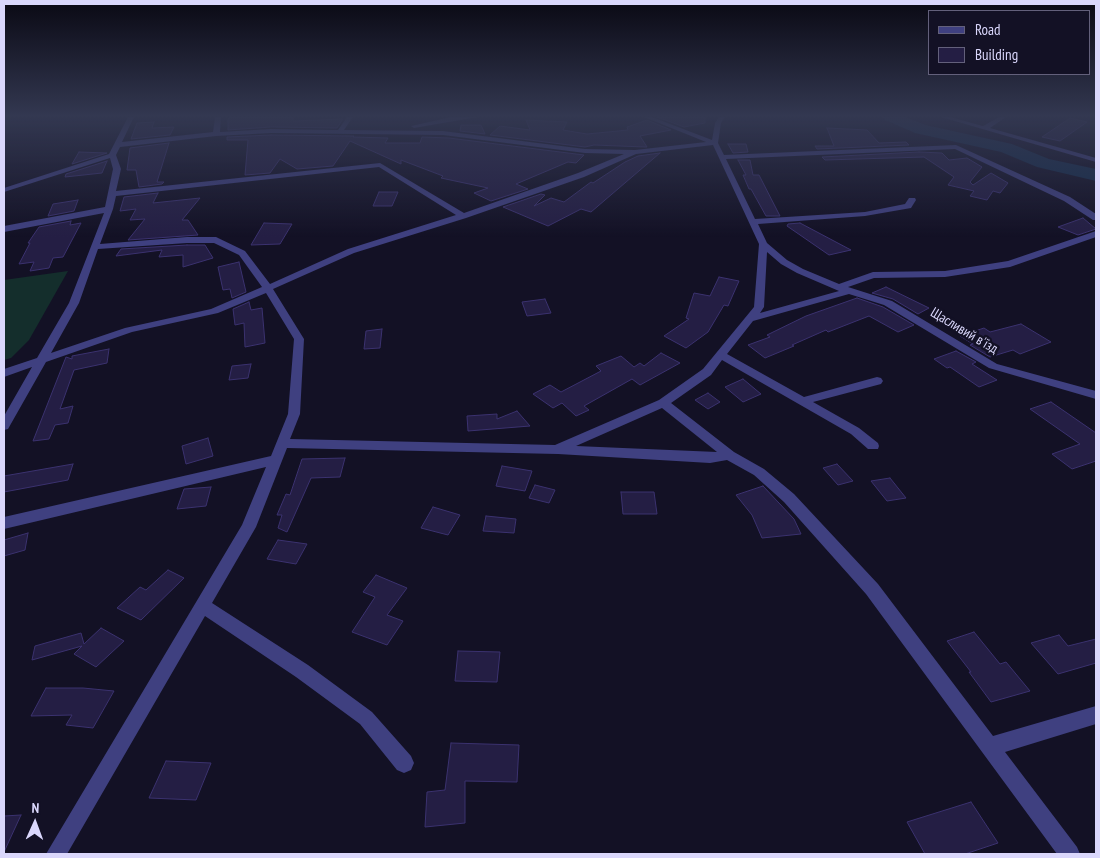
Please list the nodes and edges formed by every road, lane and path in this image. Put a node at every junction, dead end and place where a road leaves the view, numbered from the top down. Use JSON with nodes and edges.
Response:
{"nodes":[{"id":1,"x":106,"y":157,"type":"edge"},
{"id":2,"x":113,"y":157,"type":"edge"},
{"id":3,"x":623,"y":157,"type":"edge"},
{"id":4,"x":723,"y":157,"type":"edge"},
{"id":5,"x":977,"y":157,"type":"edge"},
{"id":6,"x":4,"y":190,"type":"edge"},
{"id":7,"x":112,"y":194,"type":"junction"},
{"id":8,"x":912,"y":200,"type":"dead end"},
{"id":9,"x":109,"y":209,"type":"junction"},
{"id":10,"x":91,"y":214,"type":"junction"},
{"id":11,"x":463,"y":216,"type":"junction"},
{"id":12,"x":1096,"y":218,"type":"edge"},
{"id":13,"x":105,"y":221,"type":"junction"},
{"id":14,"x":752,"y":222,"type":"junction"},
{"id":15,"x":4,"y":229,"type":"edge"},
{"id":16,"x":1096,"y":234,"type":"edge"},
{"id":17,"x":763,"y":244,"type":"junction"},
{"id":18,"x":95,"y":247,"type":"junction"},
{"id":19,"x":268,"y":288,"type":"junction"},
{"id":20,"x":844,"y":289,"type":"junction"},
{"id":21,"x":750,"y":319,"type":"junction"},
{"id":22,"x":721,"y":355,"type":"junction"},
{"id":23,"x":41,"y":361,"type":"junction"},
{"id":24,"x":4,"y":373,"type":"edge"},
{"id":25,"x":878,"y":381,"type":"dead end"},
{"id":26,"x":1096,"y":395,"type":"edge"},
{"id":27,"x":802,"y":401,"type":"junction"},
{"id":28,"x":663,"y":403,"type":"junction"},
{"id":29,"x":4,"y":426,"type":"edge"},
{"id":30,"x":282,"y":443,"type":"junction"},
{"id":31,"x":873,"y":446,"type":"dead end"},
{"id":32,"x":556,"y":450,"type":"junction"},
{"id":33,"x":730,"y":455,"type":"junction"},
{"id":34,"x":275,"y":460,"type":"junction"},
{"id":35,"x":4,"y":523,"type":"edge"},
{"id":36,"x":202,"y":606,"type":"junction"},
{"id":37,"x":1096,"y":715,"type":"edge"},
{"id":38,"x":989,"y":747,"type":"junction"},
{"id":39,"x":404,"y":762,"type":"dead end"},
{"id":40,"x":56,"y":854,"type":"edge"},
{"id":41,"x":1070,"y":854,"type":"edge"}],
"edges":[{"from":1,"to":6,"type":"street"},
{"from":2,"to":7,"type":"street"},
{"from":3,"to":11,"type":"street"},
{"from":4,"to":14,"type":"street"},
{"from":5,"to":12,"type":"street"},
{"from":7,"to":9,"type":"street"},
{"from":7,"to":11,"type":"street"},
{"from":8,"to":14,"type":"street"},
{"from":9,"to":10,"type":"street"},
{"from":9,"to":13,"type":"street"},
{"from":10,"to":13,"type":"street"},
{"from":10,"to":15,"type":"street"},
{"from":11,"to":19,"type":"street"},
{"from":13,"to":18,"type":"street"},
{"from":14,"to":17,"type":"street"},
{"from":16,"to":20,"type":"street"},
{"from":17,"to":20,"type":"street","name":"Щасливий в'їзд"},
{"from":17,"to":21,"type":"street"},
{"from":18,"to":19,"type":"street"},
{"from":18,"to":23,"type":"street"},
{"from":19,"to":23,"type":"street"},
{"from":19,"to":30,"type":"street"},
{"from":20,"to":21,"type":"street"},
{"from":20,"to":26,"type":"street","name":"Щасливий в'їзд"},
{"from":21,"to":22,"type":"street"},
{"from":22,"to":27,"type":"street"},
{"from":22,"to":28,"type":"street"},
{"from":23,"to":24,"type":"street"},
{"from":23,"to":29,"type":"street"},
{"from":25,"to":27,"type":"street"},
{"from":27,"to":31,"type":"street"},
{"from":28,"to":32,"type":"street"},
{"from":28,"to":33,"type":"street"},
{"from":30,"to":32,"type":"street"},
{"from":30,"to":34,"type":"street"},
{"from":32,"to":33,"type":"street"},
{"from":33,"to":38,"type":"street"},
{"from":34,"to":35,"type":"street"},
{"from":34,"to":36,"type":"street"},
{"from":36,"to":39,"type":"street"},
{"from":36,"to":40,"type":"street"},
{"from":37,"to":38,"type":"street"},
{"from":38,"to":41,"type":"street"}]}
